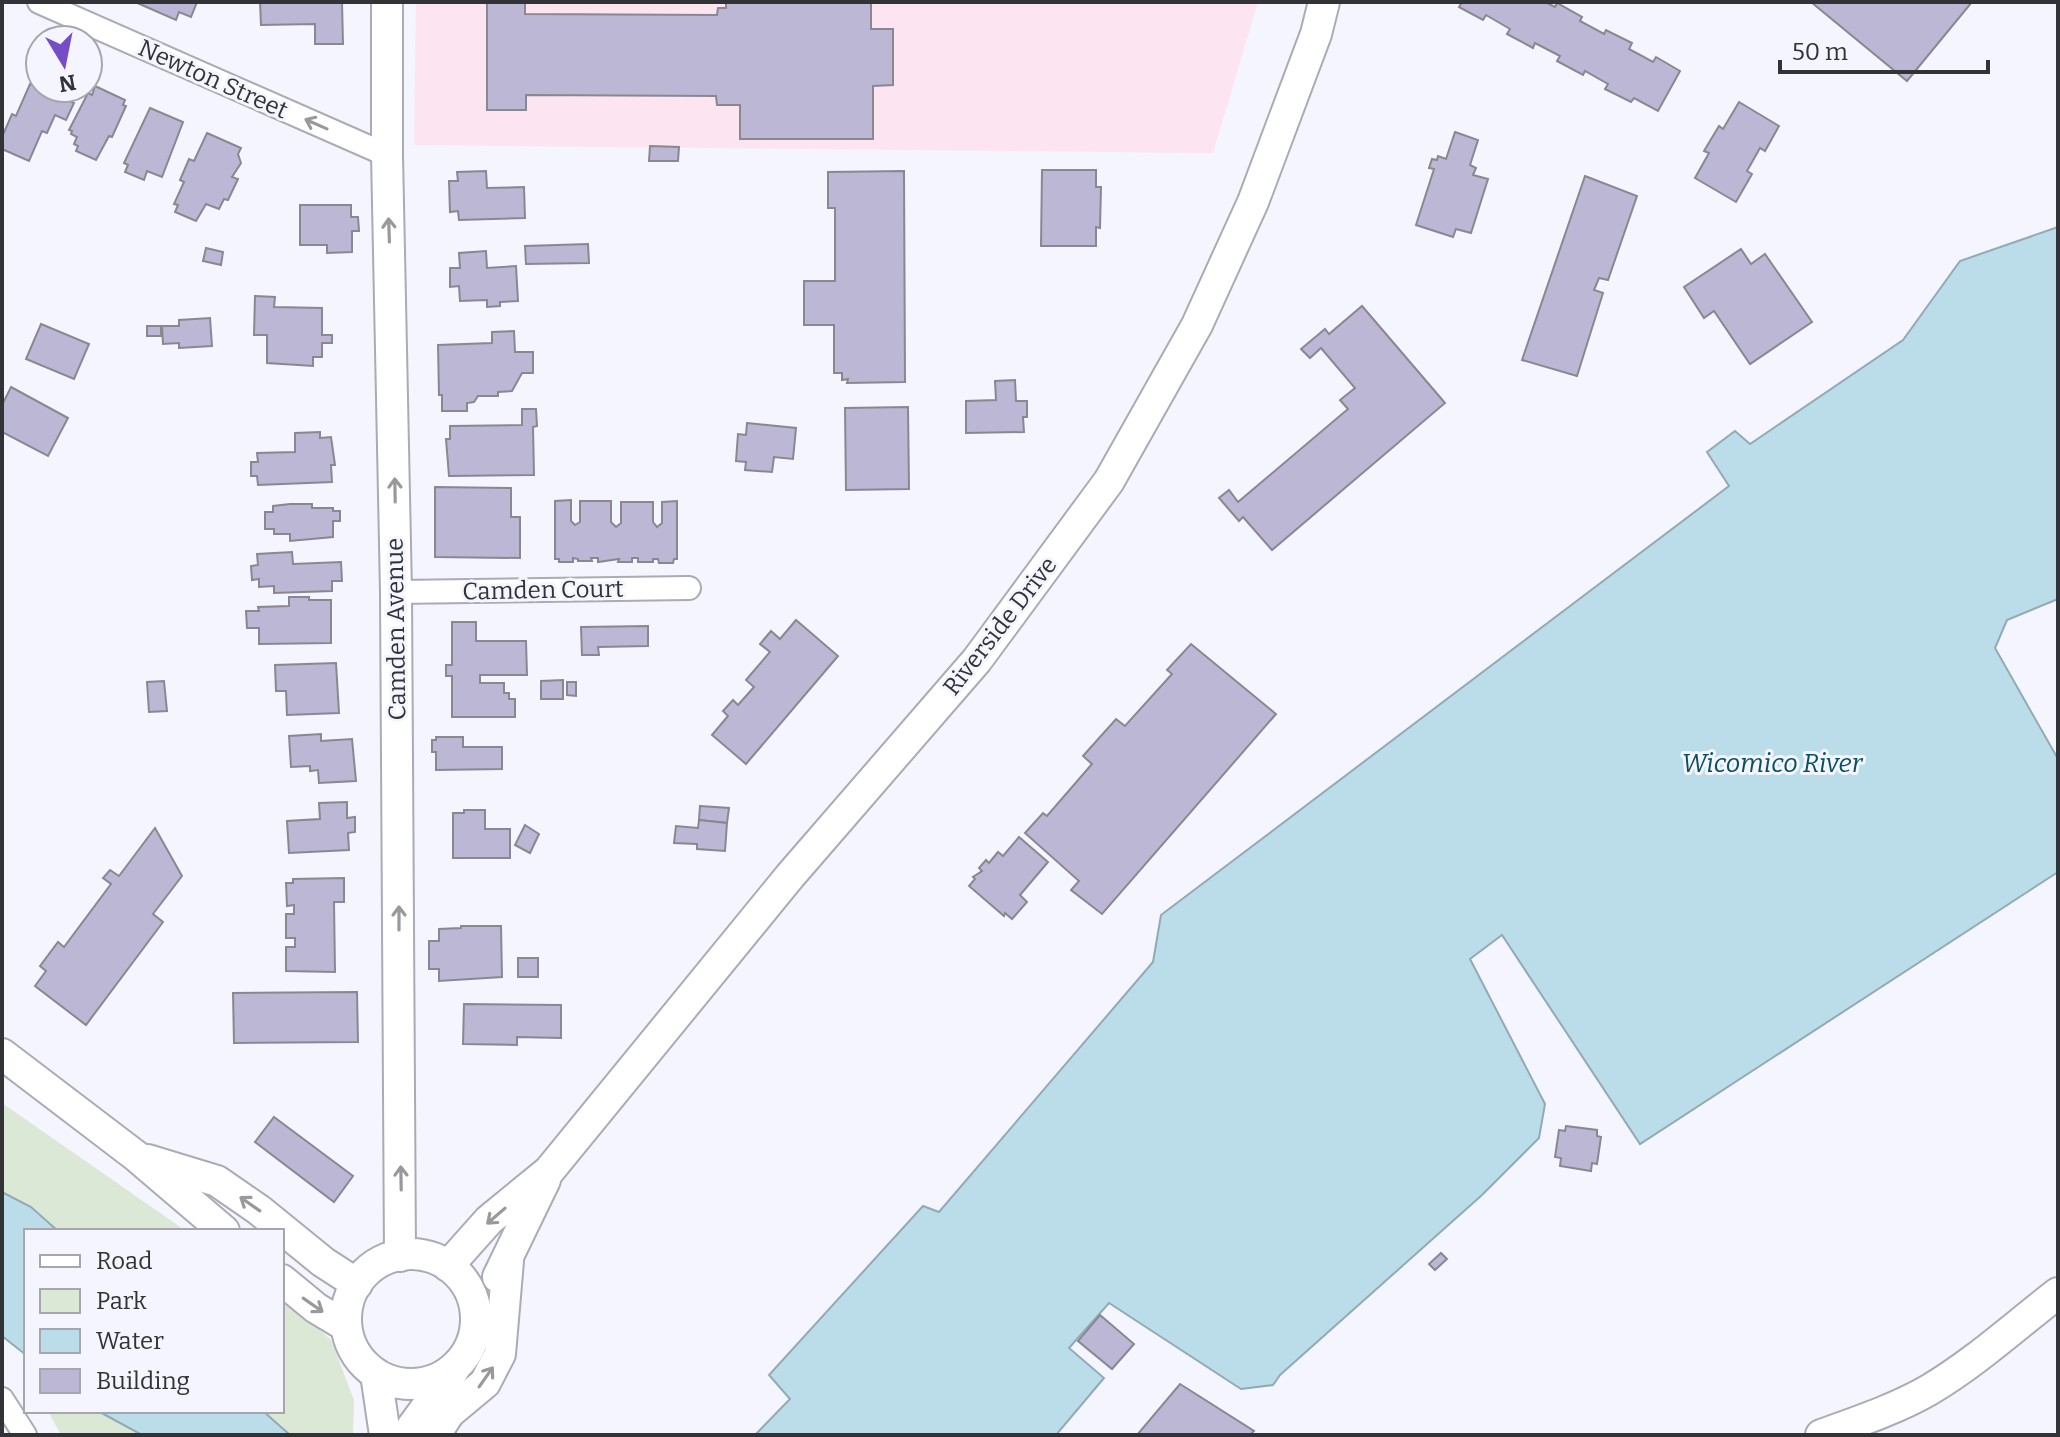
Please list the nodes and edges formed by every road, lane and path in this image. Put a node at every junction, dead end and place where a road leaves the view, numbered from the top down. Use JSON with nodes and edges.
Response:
{"nodes":[{"id":1,"x":39,"y":2,"type":"edge"},
{"id":2,"x":387,"y":2,"type":"edge"},
{"id":3,"x":1324,"y":2,"type":"edge"},
{"id":4,"x":387,"y":155,"type":"junction"},
{"id":5,"x":689,"y":588,"type":"dead end"},
{"id":6,"x":396,"y":592,"type":"junction"},
{"id":7,"x":2,"y":1054,"type":"edge"},
{"id":8,"x":136,"y":1156,"type":"junction"},
{"id":9,"x":549,"y":1171,"type":"junction"},
{"id":10,"x":222,"y":1229,"type":"edge"},
{"id":11,"x":282,"y":1229,"type":"edge"},
{"id":12,"x":284,"y":1230,"type":"edge"},
{"id":13,"x":400,"y":1256,"type":"junction"},
{"id":14,"x":508,"y":1261,"type":"junction"},
{"id":15,"x":448,"y":1266,"type":"junction"},
{"id":16,"x":284,"y":1282,"type":"edge"},
{"id":17,"x":357,"y":1284,"type":"junction"},
{"id":18,"x":2055,"y":1300,"type":"edge"},
{"id":19,"x":476,"y":1313,"type":"junction"},
{"id":20,"x":346,"y":1326,"type":"junction"},
{"id":21,"x":457,"y":1366,"type":"junction"},
{"id":22,"x":376,"y":1374,"type":"junction"},
{"id":23,"x":2,"y":1399,"type":"edge"},
{"id":24,"x":25,"y":1435,"type":"edge"},
{"id":25,"x":385,"y":1435,"type":"edge"},
{"id":26,"x":410,"y":1435,"type":"edge"},
{"id":27,"x":435,"y":1435,"type":"edge"},
{"id":28,"x":1821,"y":1435,"type":"edge"}],
"edges":[{"from":4,"to":1,"type":"street","name":"Newton Street","one_way":true},
{"from":2,"to":4,"type":"street","name":"Camden Avenue"},
{"from":3,"to":9,"type":"street","name":"Riverside Drive"},
{"from":6,"to":4,"type":"street","name":"Camden Avenue","one_way":true},
{"from":5,"to":6,"type":"street","name":"Camden Court"},
{"from":13,"to":6,"type":"street","name":"Camden Avenue","one_way":true},
{"from":7,"to":8,"type":"street"},
{"from":8,"to":10,"type":"street"},
{"from":11,"to":8,"type":"street","one_way":true},
{"from":9,"to":14,"type":"street","name":"Riverside Drive"},
{"from":9,"to":15,"type":"street","name":"Riverside Drive","one_way":true},
{"from":17,"to":12,"type":"street","one_way":true},
{"from":13,"to":15,"type":"street"},
{"from":13,"to":17,"type":"street"},
{"from":14,"to":19,"type":"street","name":"Riverside Drive"},
{"from":27,"to":14,"type":"street","one_way":true},
{"from":15,"to":19,"type":"street"},
{"from":16,"to":20,"type":"street","one_way":true},
{"from":17,"to":20,"type":"street"},
{"from":18,"to":28,"type":"street"},
{"from":19,"to":21,"type":"street"},
{"from":20,"to":22,"type":"street"},
{"from":21,"to":22,"type":"street"},
{"from":21,"to":26,"type":"street"},
{"from":22,"to":25,"type":"street"},
{"from":23,"to":24,"type":"street"}]}
